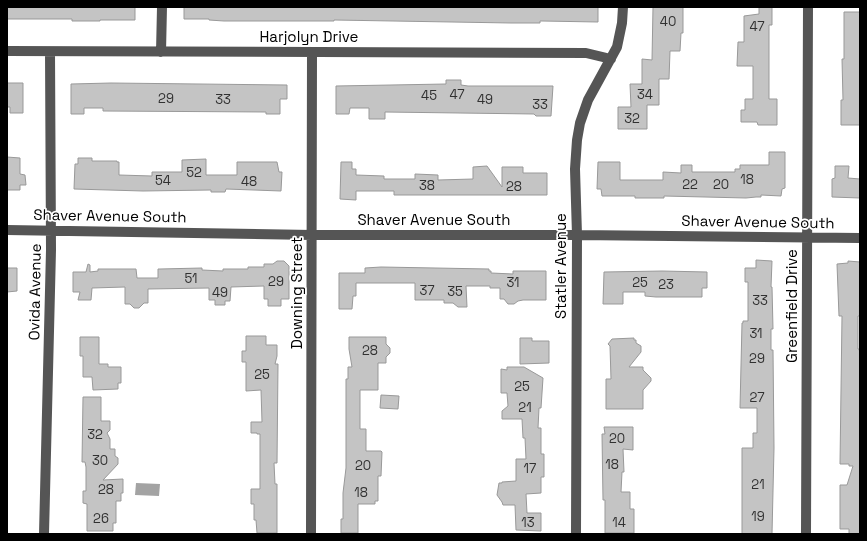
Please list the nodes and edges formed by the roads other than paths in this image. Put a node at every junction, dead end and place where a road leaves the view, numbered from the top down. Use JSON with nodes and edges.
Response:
{"nodes":[{"id":1,"x":162,"y":7,"type":"edge"},
{"id":2,"x":623,"y":7,"type":"edge"},
{"id":3,"x":808,"y":7,"type":"edge"},
{"id":4,"x":7,"y":51,"type":"edge"},
{"id":5,"x":50,"y":52,"type":"junction"},
{"id":6,"x":161,"y":52,"type":"junction"},
{"id":7,"x":312,"y":52,"type":"junction"},
{"id":8,"x":611,"y":59,"type":"junction"},
{"id":9,"x":7,"y":230,"type":"edge"},
{"id":10,"x":51,"y":230,"type":"junction"},
{"id":11,"x":312,"y":234,"type":"junction"},
{"id":12,"x":577,"y":235,"type":"junction"},
{"id":13,"x":807,"y":238,"type":"junction"},
{"id":14,"x":860,"y":238,"type":"edge"},
{"id":15,"x":44,"y":534,"type":"edge"},
{"id":16,"x":311,"y":534,"type":"edge"},
{"id":17,"x":576,"y":534,"type":"edge"},
{"id":18,"x":806,"y":534,"type":"edge"}],
"edges":[{"from":1,"to":6,"type":"street"},
{"from":2,"to":8,"type":"street","name":"Statler Avenue"},
{"from":3,"to":13,"type":"street","name":"Greenfield Drive"},
{"from":4,"to":5,"type":"street","name":"Harjolyn Drive"},
{"from":5,"to":6,"type":"street","name":"Harjolyn Drive"},
{"from":5,"to":10,"type":"street","name":"Ovida Avenue"},
{"from":6,"to":7,"type":"street","name":"Harjolyn Drive"},
{"from":7,"to":8,"type":"street","name":"Harjolyn Drive"},
{"from":7,"to":11,"type":"street","name":"Downing Street"},
{"from":8,"to":12,"type":"street","name":"Statler Avenue"},
{"from":9,"to":10,"type":"street","name":"Shaver Avenue South"},
{"from":10,"to":11,"type":"street","name":"Shaver Avenue South"},
{"from":10,"to":15,"type":"street","name":"Ovida Avenue"},
{"from":11,"to":12,"type":"street","name":"Shaver Avenue South"},
{"from":11,"to":16,"type":"street","name":"Downing Street"},
{"from":12,"to":13,"type":"street","name":"Shaver Avenue South"},
{"from":12,"to":17,"type":"street","name":"Statler Avenue"},
{"from":13,"to":14,"type":"street","name":"Shaver Avenue South"},
{"from":13,"to":18,"type":"street","name":"Greenfield Drive"}]}
